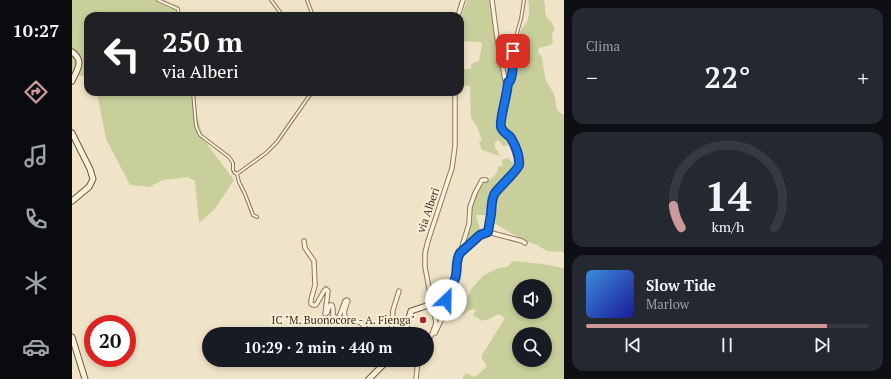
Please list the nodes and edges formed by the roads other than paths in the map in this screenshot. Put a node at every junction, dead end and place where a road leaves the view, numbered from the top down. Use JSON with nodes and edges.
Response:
{"nodes":[{"id":1,"x":158,"y":0,"type":"edge"},
{"id":2,"x":271,"y":0,"type":"edge"},
{"id":3,"x":308,"y":0,"type":"edge"},
{"id":4,"x":462,"y":0,"type":"edge"},
{"id":5,"x":492,"y":0,"type":"edge"},
{"id":6,"x":524,"y":0,"type":"edge"},
{"id":7,"x":178,"y":12,"type":"edge"},
{"id":8,"x":280,"y":12,"type":"edge"},
{"id":9,"x":312,"y":12,"type":"edge"},
{"id":10,"x":459,"y":12,"type":"edge"},
{"id":11,"x":72,"y":52,"type":"edge"},
{"id":12,"x":72,"y":81,"type":"edge"},
{"id":13,"x":508,"y":82,"type":"junction"},
{"id":14,"x":193,"y":96,"type":"edge"},
{"id":15,"x":309,"y":96,"type":"edge"},
{"id":16,"x":455,"y":96,"type":"edge"},
{"id":17,"x":72,"y":133,"type":"edge"},
{"id":18,"x":237,"y":174,"type":"junction"},
{"id":19,"x":486,"y":180,"type":"dead end"},
{"id":20,"x":72,"y":201,"type":"edge"},
{"id":21,"x":257,"y":217,"type":"dead end"},
{"id":22,"x":488,"y":232,"type":"junction"},
{"id":23,"x":304,"y":241,"type":"dead end"},
{"id":24,"x":525,"y":243,"type":"dead end"},
{"id":25,"x":460,"y":253,"type":"junction"},
{"id":26,"x":399,"y":291,"type":"dead end"},
{"id":27,"x":432,"y":304,"type":"junction"},
{"id":28,"x":443,"y":316,"type":"joint"},
{"id":29,"x":365,"y":327,"type":"edge"},
{"id":30,"x":392,"y":327,"type":"edge"},
{"id":31,"x":406,"y":327,"type":"edge"},
{"id":32,"x":434,"y":328,"type":"edge"},
{"id":33,"x":434,"y":333,"type":"edge"},
{"id":34,"x":72,"y":338,"type":"edge"},
{"id":35,"x":381,"y":367,"type":"edge"},
{"id":36,"x":417,"y":367,"type":"edge"},
{"id":37,"x":85,"y":379,"type":"edge"},
{"id":38,"x":369,"y":379,"type":"edge"},
{"id":39,"x":416,"y":379,"type":"edge"}],
"edges":[{"from":1,"to":7,"type":"lane"},
{"from":2,"to":8,"type":"lane"},
{"from":3,"to":9,"type":"lane"},
{"from":4,"to":10,"type":"street"},
{"from":5,"to":13,"type":"street"},
{"from":6,"to":13,"type":"lane"},
{"from":11,"to":12,"type":"street"},
{"from":13,"to":22,"type":"lane"},
{"from":14,"to":18,"type":"lane"},
{"from":15,"to":18,"type":"lane"},
{"from":16,"to":27,"type":"street","name":"via Alberi"},
{"from":17,"to":20,"type":"street"},
{"from":18,"to":21,"type":"lane"},
{"from":19,"to":25,"type":"street"},
{"from":22,"to":24,"type":"street"},
{"from":22,"to":25,"type":"lane"},
{"from":23,"to":29,"type":"street"},
{"from":25,"to":28,"type":"lane","name":"via Alberi"},
{"from":26,"to":30,"type":"street"},
{"from":27,"to":31,"type":"street"},
{"from":27,"to":32,"type":"street","name":"via Alberi"},
{"from":28,"to":33,"type":"street","name":"via Alberi"},
{"from":34,"to":37,"type":"street"},
{"from":35,"to":38,"type":"street"},
{"from":36,"to":39,"type":"street"}]}
